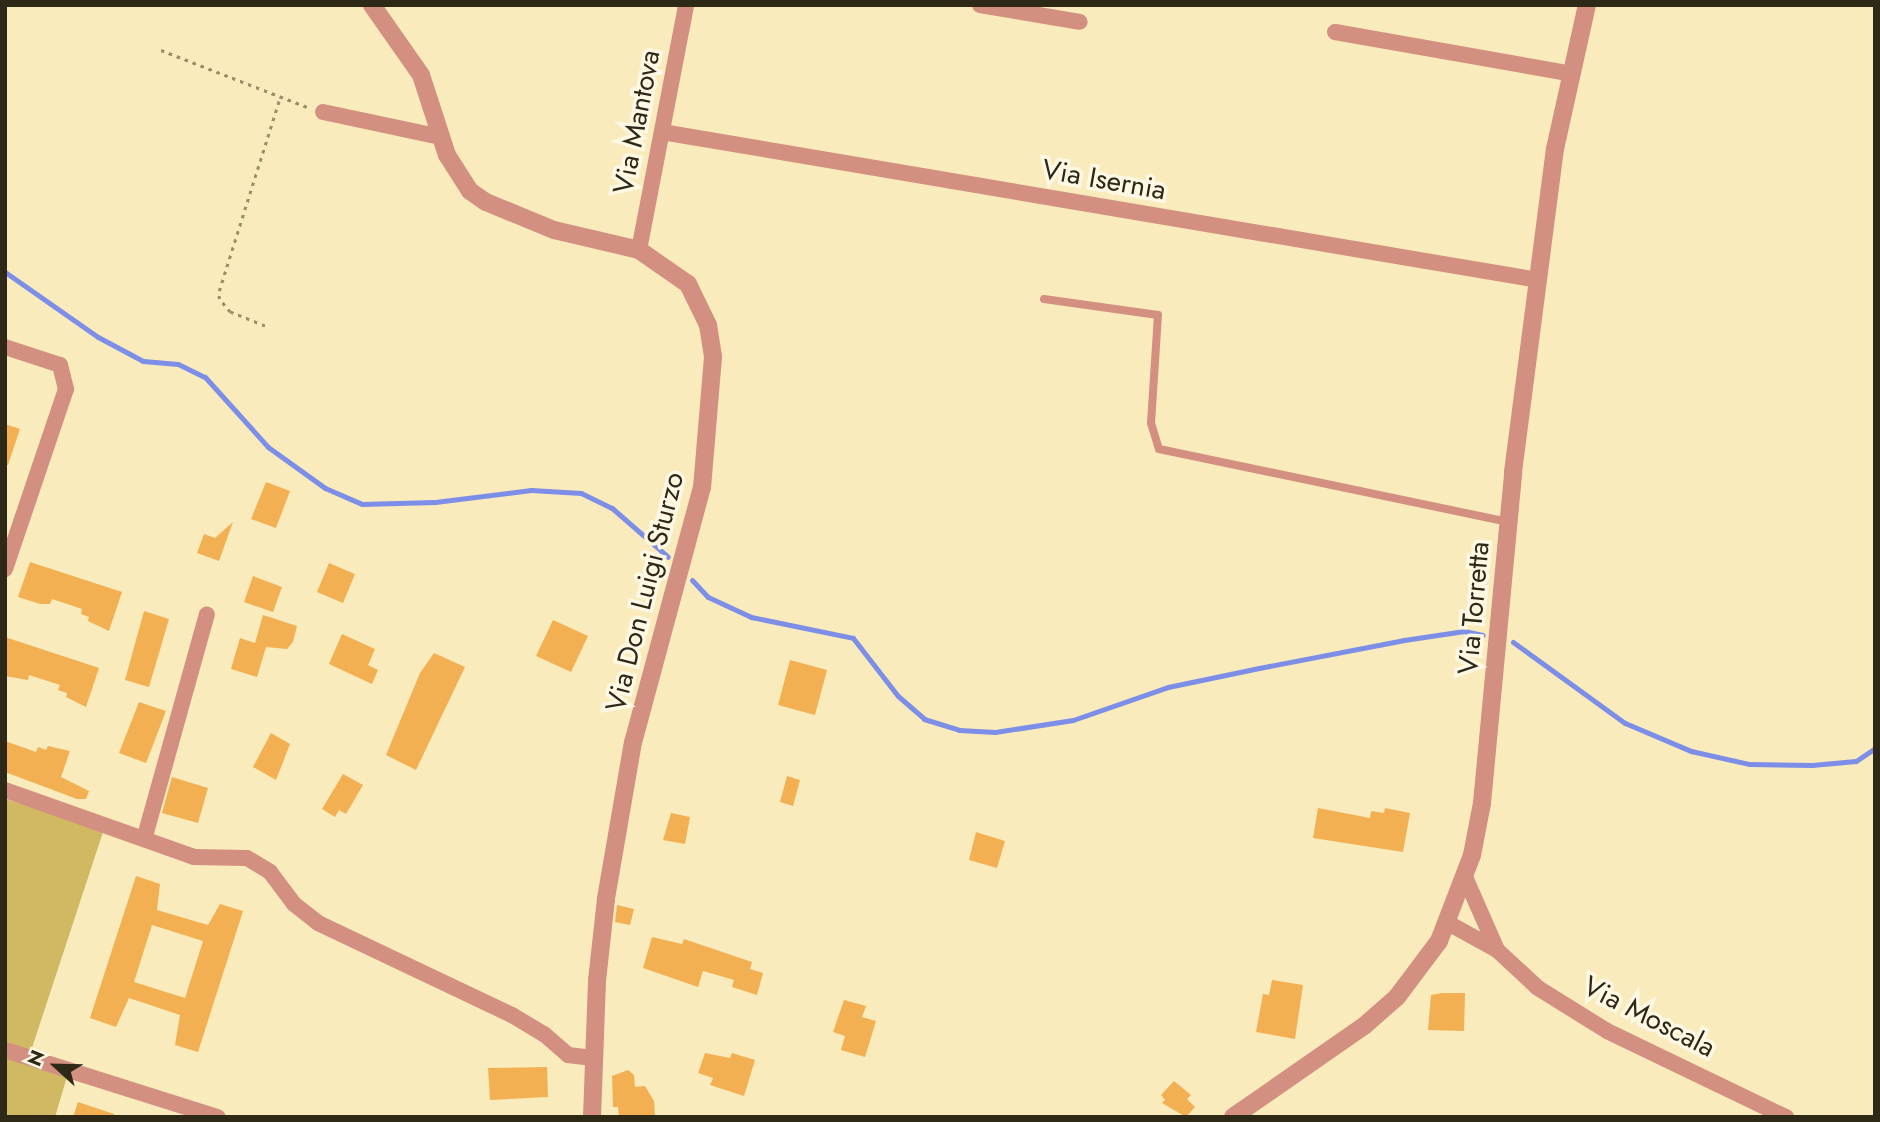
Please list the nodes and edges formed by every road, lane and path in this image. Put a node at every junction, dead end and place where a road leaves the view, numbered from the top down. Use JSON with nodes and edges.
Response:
{"nodes":[{"id":1,"x":372,"y":5,"type":"edge"},
{"id":2,"x":686,"y":5,"type":"edge"},
{"id":3,"x":980,"y":5,"type":"edge"},
{"id":4,"x":1587,"y":5,"type":"edge"},
{"id":5,"x":1080,"y":22,"type":"dead end"},
{"id":6,"x":1335,"y":32,"type":"dead end"},
{"id":7,"x":161,"y":50,"type":"dead end"},
{"id":8,"x":1572,"y":74,"type":"junction"},
{"id":9,"x":280,"y":97,"type":"junction"},
{"id":10,"x":323,"y":112,"type":"joint"},
{"id":11,"x":662,"y":132,"type":"junction"},
{"id":12,"x":441,"y":137,"type":"junction"},
{"id":13,"x":639,"y":250,"type":"junction"},
{"id":14,"x":1538,"y":280,"type":"junction"},
{"id":15,"x":1044,"y":299,"type":"dead end"},
{"id":16,"x":265,"y":326,"type":"dead end"},
{"id":17,"x":5,"y":347,"type":"edge"},
{"id":18,"x":1508,"y":522,"type":"junction"},
{"id":19,"x":5,"y":569,"type":"edge"},
{"id":20,"x":207,"y":614,"type":"dead end"},
{"id":21,"x":5,"y":790,"type":"edge"},
{"id":22,"x":145,"y":836,"type":"junction"},
{"id":23,"x":1465,"y":877,"type":"junction"},
{"id":24,"x":1448,"y":923,"type":"junction"},
{"id":25,"x":1497,"y":950,"type":"junction"},
{"id":26,"x":5,"y":1050,"type":"edge"},
{"id":27,"x":593,"y":1058,"type":"junction"},
{"id":28,"x":218,"y":1117,"type":"edge"},
{"id":29,"x":592,"y":1117,"type":"edge"},
{"id":30,"x":1233,"y":1117,"type":"edge"},
{"id":31,"x":1786,"y":1117,"type":"edge"}],
"edges":[{"from":1,"to":12,"type":"street","name":"Via Don Luigi Sturzo"},
{"from":2,"to":11,"type":"street","name":"Via Mantova"},
{"from":3,"to":5,"type":"street"},
{"from":4,"to":8,"type":"street","name":"Via Torretta"},
{"from":6,"to":8,"type":"street"},
{"from":7,"to":9,"type":"path"},
{"from":8,"to":14,"type":"street","name":"Via Torretta"},
{"from":9,"to":10,"type":"path"},
{"from":9,"to":16,"type":"path"},
{"from":10,"to":12,"type":"street"},
{"from":11,"to":13,"type":"street","name":"Via Mantova"},
{"from":11,"to":14,"type":"street","name":"Via Isernia"},
{"from":12,"to":13,"type":"street","name":"Via Don Luigi Sturzo"},
{"from":13,"to":27,"type":"street","name":"Via Don Luigi Sturzo"},
{"from":14,"to":18,"type":"street","name":"Via Torretta"},
{"from":15,"to":18,"type":"lane"},
{"from":17,"to":19,"type":"street"},
{"from":18,"to":23,"type":"street","name":"Via Torretta"},
{"from":20,"to":22,"type":"street"},
{"from":21,"to":22,"type":"street"},
{"from":22,"to":27,"type":"street"},
{"from":23,"to":24,"type":"street","name":"Via Torretta"},
{"from":23,"to":25,"type":"street"},
{"from":24,"to":25,"type":"street"},
{"from":24,"to":30,"type":"street","name":"Via Torretta"},
{"from":25,"to":31,"type":"street","name":"Via Moscala"},
{"from":26,"to":28,"type":"street"},
{"from":27,"to":29,"type":"street","name":"Via Don Luigi Sturzo"}]}
